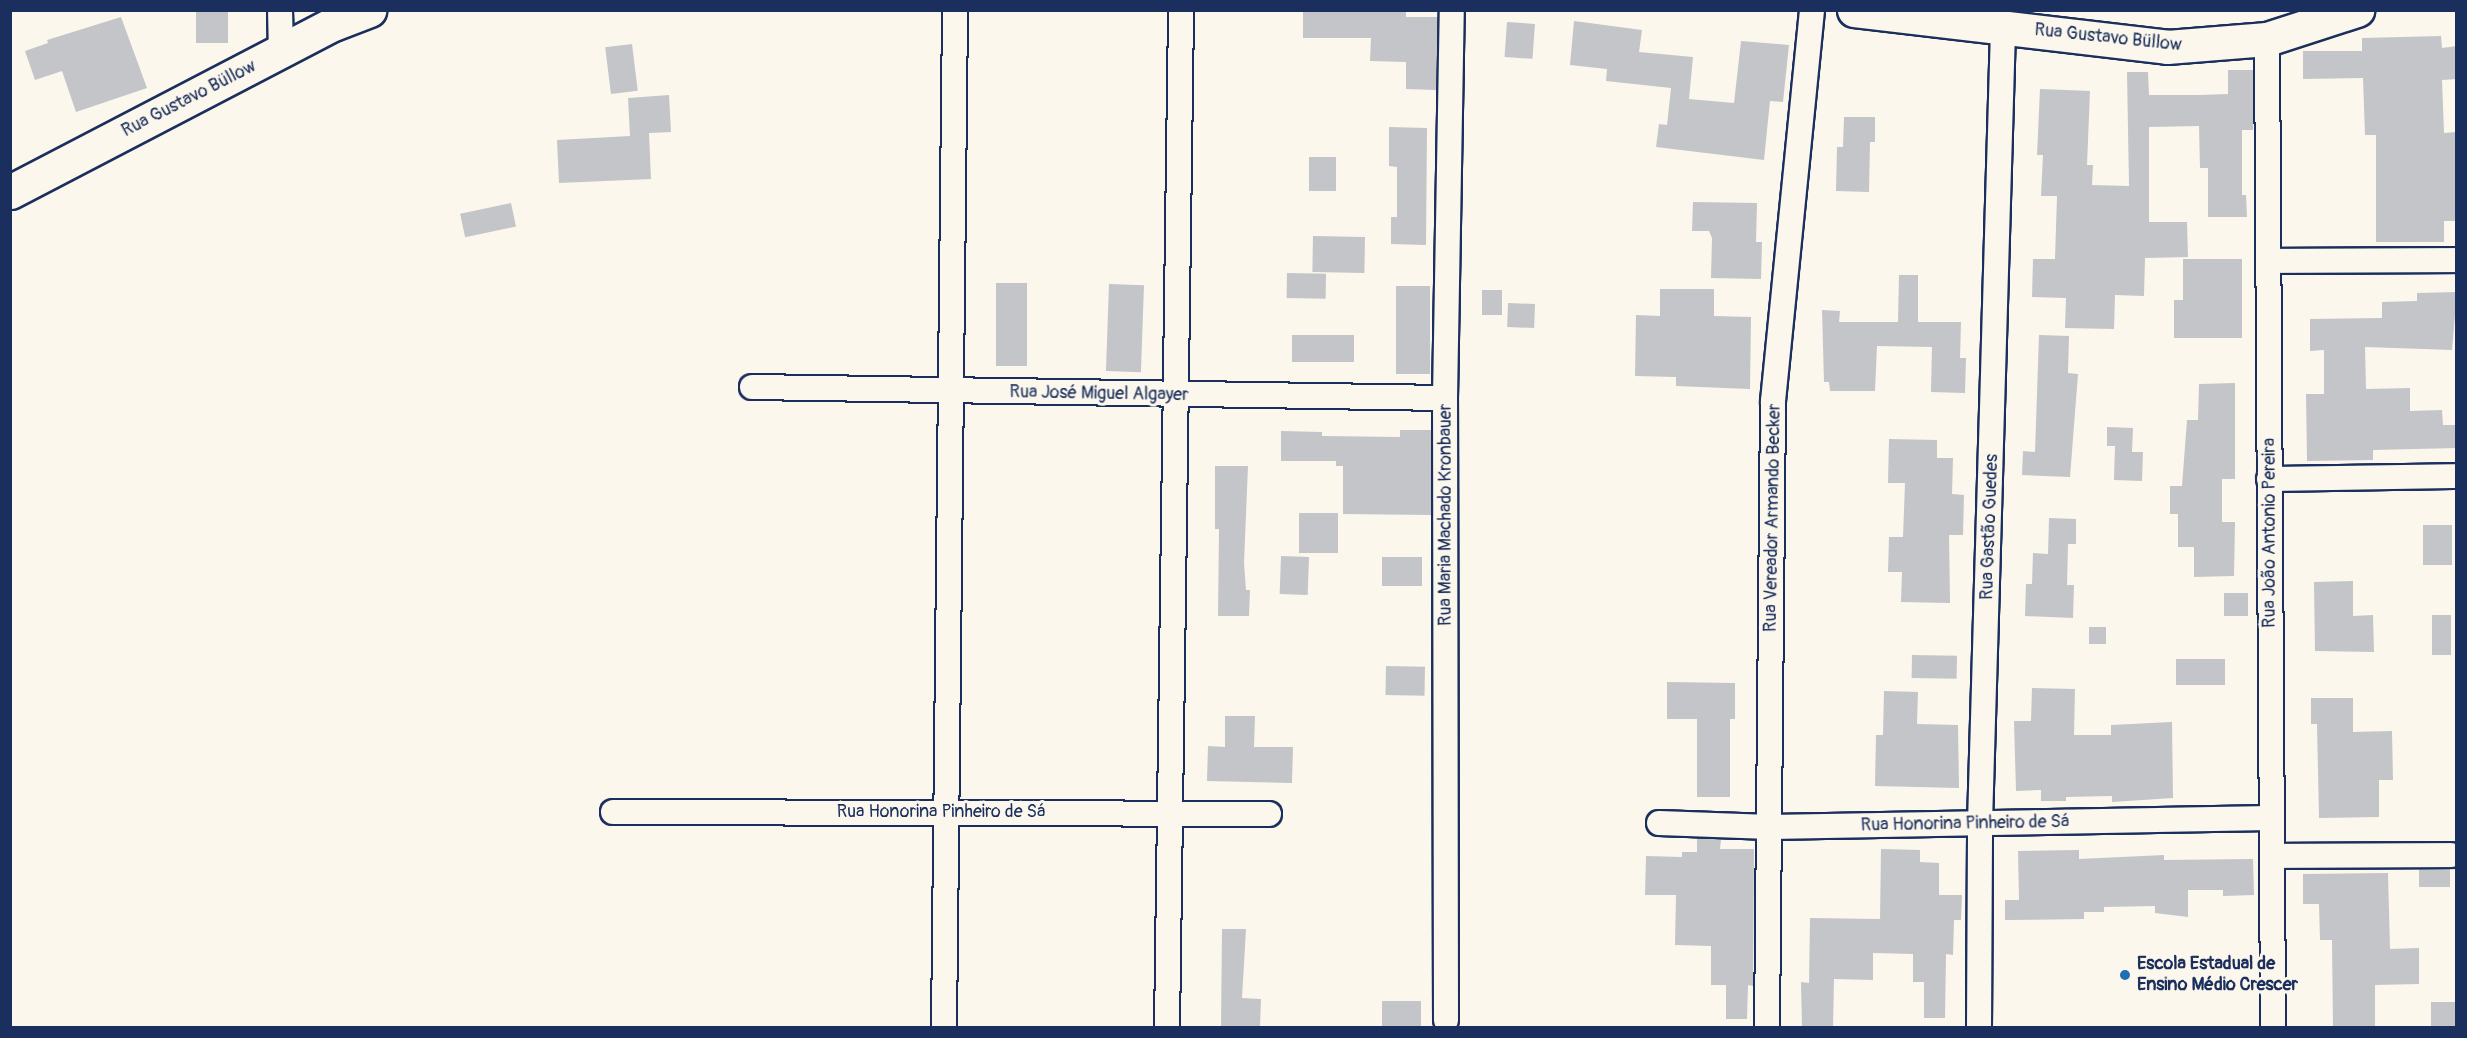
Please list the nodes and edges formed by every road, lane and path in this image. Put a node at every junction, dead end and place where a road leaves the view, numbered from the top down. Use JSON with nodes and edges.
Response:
{"nodes":[{"id":1,"x":280,"y":10,"type":"edge"},
{"id":2,"x":369,"y":10,"type":"edge"},
{"id":3,"x":956,"y":10,"type":"edge"},
{"id":4,"x":1181,"y":10,"type":"edge"},
{"id":5,"x":1452,"y":10,"type":"edge"},
{"id":6,"x":1812,"y":10,"type":"edge"},
{"id":7,"x":1854,"y":10,"type":"edge"},
{"id":8,"x":2357,"y":10,"type":"edge"},
{"id":9,"x":1952,"y":16,"type":"edge"},
{"id":10,"x":2003,"y":27,"type":"junction"},
{"id":11,"x":2267,"y":39,"type":"junction"},
{"id":12,"x":281,"y":52,"type":"junction"},
{"id":13,"x":10,"y":192,"type":"edge"},
{"id":14,"x":2457,"y":260,"type":"edge"},
{"id":15,"x":2268,"y":261,"type":"junction"},
{"id":16,"x":752,"y":387,"type":"dead end"},
{"id":17,"x":951,"y":390,"type":"junction"},
{"id":18,"x":1176,"y":396,"type":"junction"},
{"id":19,"x":1445,"y":398,"type":"junction"},
{"id":20,"x":2457,"y":476,"type":"edge"},
{"id":21,"x":2270,"y":479,"type":"junction"},
{"id":22,"x":946,"y":811,"type":"junction"},
{"id":23,"x":613,"y":812,"type":"dead end"},
{"id":24,"x":1170,"y":813,"type":"junction"},
{"id":25,"x":1269,"y":814,"type":"dead end"},
{"id":26,"x":2271,"y":818,"type":"junction"},
{"id":27,"x":1659,"y":823,"type":"dead end"},
{"id":28,"x":1980,"y":823,"type":"junction"},
{"id":29,"x":1770,"y":827,"type":"junction"},
{"id":30,"x":2272,"y":855,"type":"junction"},
{"id":31,"x":2451,"y":855,"type":"dead end"},
{"id":32,"x":1446,"y":1020,"type":"dead end"},
{"id":33,"x":944,"y":1028,"type":"edge"},
{"id":34,"x":1167,"y":1028,"type":"edge"},
{"id":35,"x":1767,"y":1028,"type":"edge"},
{"id":36,"x":1978,"y":1028,"type":"edge"},
{"id":37,"x":2273,"y":1028,"type":"edge"}],
"edges":[{"from":1,"to":12,"type":"street"},
{"from":2,"to":12,"type":"main road","name":"Rua Gustavo Büllow"},
{"from":3,"to":17,"type":"street"},
{"from":4,"to":18,"type":"street"},
{"from":5,"to":19,"type":"street","name":"Rua Maria Machado Kronbauer"},
{"from":6,"to":29,"type":"street","name":"Rua Vereador Armando Becker"},
{"from":7,"to":9,"type":"main road","name":"Rua Gustavo Büllow"},
{"from":8,"to":11,"type":"main road","name":"Rua Gustavo Büllow"},
{"from":9,"to":10,"type":"main road","name":"Rua Gustavo Büllow"},
{"from":10,"to":11,"type":"main road","name":"Rua Gustavo Büllow"},
{"from":10,"to":28,"type":"street","name":"Rua Gastão Guedes"},
{"from":11,"to":15,"type":"street","name":"Rua João Antonio Pereira"},
{"from":12,"to":13,"type":"main road","name":"Rua Gustavo Büllow"},
{"from":14,"to":15,"type":"street"},
{"from":15,"to":21,"type":"street","name":"Rua João Antonio Pereira"},
{"from":16,"to":17,"type":"street","name":"Rua José Miguel Algayer"},
{"from":17,"to":18,"type":"street","name":"Rua José Miguel Algayer"},
{"from":17,"to":22,"type":"street"},
{"from":18,"to":19,"type":"street","name":"Rua José Miguel Algayer"},
{"from":18,"to":24,"type":"street"},
{"from":19,"to":32,"type":"street","name":"Rua Maria Machado Kronbauer"},
{"from":20,"to":21,"type":"street"},
{"from":21,"to":26,"type":"street","name":"Rua João Antonio Pereira"},
{"from":22,"to":23,"type":"street","name":"Rua Honorina Pinheiro de Sá"},
{"from":22,"to":24,"type":"street","name":"Rua Honorina Pinheiro de Sá"},
{"from":22,"to":33,"type":"street"},
{"from":24,"to":25,"type":"street","name":"Rua Honorina Pinheiro de Sá"},
{"from":24,"to":34,"type":"street"},
{"from":26,"to":28,"type":"street","name":"Rua Honorina Pinheiro de Sá"},
{"from":26,"to":30,"type":"street","name":"Rua João Antonio Pereira"},
{"from":27,"to":29,"type":"street","name":"Rua Honorina Pinheiro de Sá"},
{"from":28,"to":29,"type":"street","name":"Rua Honorina Pinheiro de Sá"},
{"from":28,"to":36,"type":"street","name":"Rua Gastão Guedes"},
{"from":29,"to":35,"type":"street","name":"Rua Vereador Armando Becker"},
{"from":30,"to":31,"type":"street"},
{"from":30,"to":37,"type":"street","name":"Rua João Antonio Pereira"}]}
